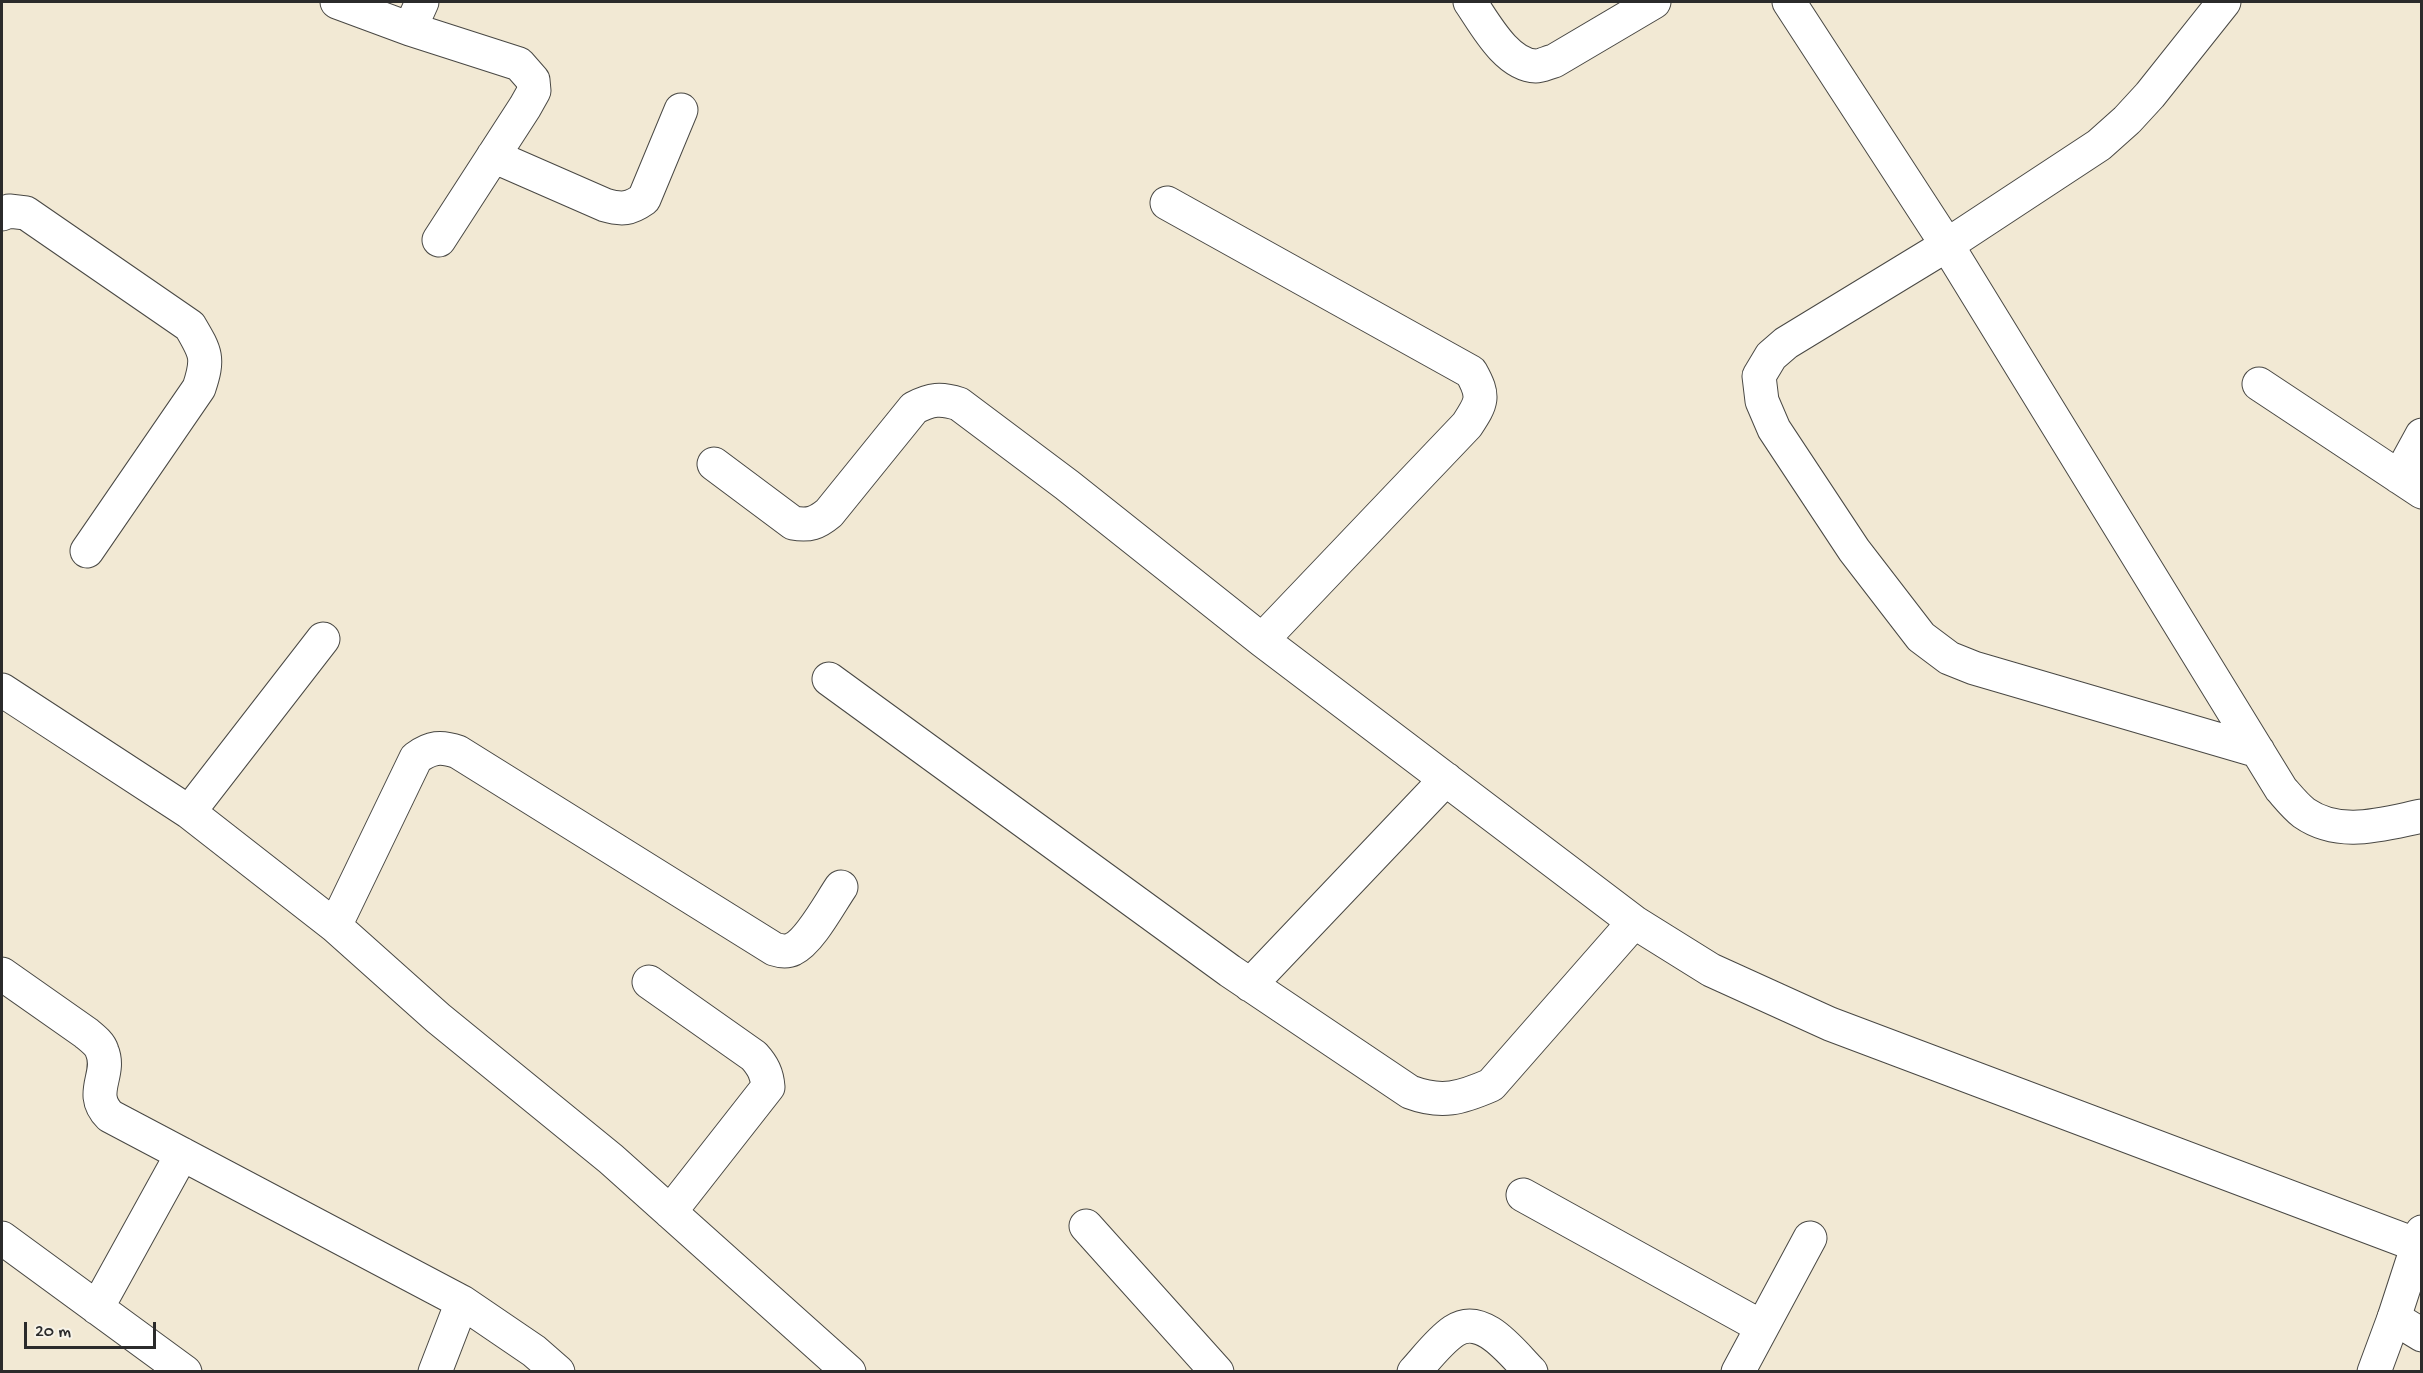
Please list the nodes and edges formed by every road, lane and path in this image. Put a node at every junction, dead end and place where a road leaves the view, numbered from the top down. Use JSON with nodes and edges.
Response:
{"nodes":[{"id":1,"x":337,"y":2,"type":"edge"},
{"id":2,"x":1470,"y":2,"type":"edge"},
{"id":3,"x":1654,"y":2,"type":"edge"},
{"id":4,"x":1789,"y":2,"type":"edge"},
{"id":5,"x":2224,"y":2,"type":"edge"},
{"id":6,"x":416,"y":15,"type":"edge"},
{"id":7,"x":681,"y":110,"type":"dead end"},
{"id":8,"x":493,"y":156,"type":"junction"},
{"id":9,"x":1167,"y":203,"type":"dead end"},
{"id":10,"x":2,"y":214,"type":"edge"},
{"id":11,"x":439,"y":240,"type":"dead end"},
{"id":12,"x":1947,"y":245,"type":"junction"},
{"id":13,"x":2259,"y":384,"type":"dead end"},
{"id":14,"x":2421,"y":435,"type":"edge"},
{"id":15,"x":714,"y":464,"type":"dead end"},
{"id":16,"x":2410,"y":485,"type":"edge"},
{"id":17,"x":87,"y":550,"type":"dead end"},
{"id":18,"x":323,"y":639,"type":"dead end"},
{"id":19,"x":1262,"y":640,"type":"junction"},
{"id":20,"x":830,"y":679,"type":"dead end"},
{"id":21,"x":2,"y":690,"type":"edge"},
{"id":22,"x":2258,"y":751,"type":"junction"},
{"id":23,"x":1446,"y":779,"type":"junction"},
{"id":24,"x":189,"y":812,"type":"junction"},
{"id":25,"x":2421,"y":816,"type":"edge"},
{"id":26,"x":841,"y":888,"type":"dead end"},
{"id":27,"x":1634,"y":922,"type":"junction"},
{"id":28,"x":335,"y":926,"type":"junction"},
{"id":29,"x":2,"y":974,"type":"edge"},
{"id":30,"x":649,"y":982,"type":"dead end"},
{"id":31,"x":1250,"y":985,"type":"junction"},
{"id":32,"x":182,"y":1154,"type":"junction"},
{"id":33,"x":1523,"y":1195,"type":"dead end"},
{"id":34,"x":670,"y":1212,"type":"junction"},
{"id":35,"x":1086,"y":1226,"type":"dead end"},
{"id":36,"x":2,"y":1238,"type":"edge"},
{"id":37,"x":1810,"y":1238,"type":"dead end"},
{"id":38,"x":2419,"y":1239,"type":"edge"},
{"id":39,"x":462,"y":1302,"type":"junction"},
{"id":40,"x":97,"y":1308,"type":"junction"},
{"id":41,"x":1762,"y":1327,"type":"junction"},
{"id":42,"x":2408,"y":1327,"type":"edge"},
{"id":43,"x":185,"y":1371,"type":"edge"},
{"id":44,"x":435,"y":1371,"type":"edge"},
{"id":45,"x":558,"y":1371,"type":"edge"},
{"id":46,"x":849,"y":1371,"type":"edge"},
{"id":47,"x":1217,"y":1371,"type":"edge"},
{"id":48,"x":1413,"y":1371,"type":"edge"},
{"id":49,"x":1531,"y":1371,"type":"edge"},
{"id":50,"x":1738,"y":1371,"type":"edge"},
{"id":51,"x":2374,"y":1371,"type":"edge"}],
"edges":[{"from":1,"to":6,"type":"street"},
{"from":2,"to":3,"type":"street"},
{"from":4,"to":12,"type":"street"},
{"from":5,"to":12,"type":"street"},
{"from":6,"to":8,"type":"street"},
{"from":7,"to":8,"type":"street"},
{"from":8,"to":11,"type":"street"},
{"from":9,"to":19,"type":"street"},
{"from":10,"to":17,"type":"street"},
{"from":12,"to":22,"type":"street"},
{"from":12,"to":22,"type":"street"},
{"from":13,"to":16,"type":"street"},
{"from":14,"to":16,"type":"street"},
{"from":15,"to":19,"type":"street"},
{"from":18,"to":24,"type":"street"},
{"from":19,"to":23,"type":"street"},
{"from":20,"to":31,"type":"street"},
{"from":21,"to":24,"type":"street"},
{"from":22,"to":25,"type":"street"},
{"from":23,"to":27,"type":"street"},
{"from":23,"to":31,"type":"street"},
{"from":24,"to":28,"type":"street"},
{"from":26,"to":28,"type":"street"},
{"from":27,"to":31,"type":"street"},
{"from":27,"to":38,"type":"street"},
{"from":28,"to":34,"type":"street"},
{"from":29,"to":32,"type":"street"},
{"from":30,"to":34,"type":"street"},
{"from":32,"to":39,"type":"street"},
{"from":32,"to":40,"type":"street"},
{"from":33,"to":41,"type":"street"},
{"from":34,"to":46,"type":"street"},
{"from":35,"to":47,"type":"street"},
{"from":36,"to":40,"type":"street"},
{"from":37,"to":41,"type":"street"},
{"from":38,"to":42,"type":"street"},
{"from":39,"to":44,"type":"street"},
{"from":39,"to":45,"type":"street"},
{"from":40,"to":43,"type":"street"},
{"from":41,"to":50,"type":"street"},
{"from":42,"to":51,"type":"street"},
{"from":48,"to":49,"type":"street"}]}
